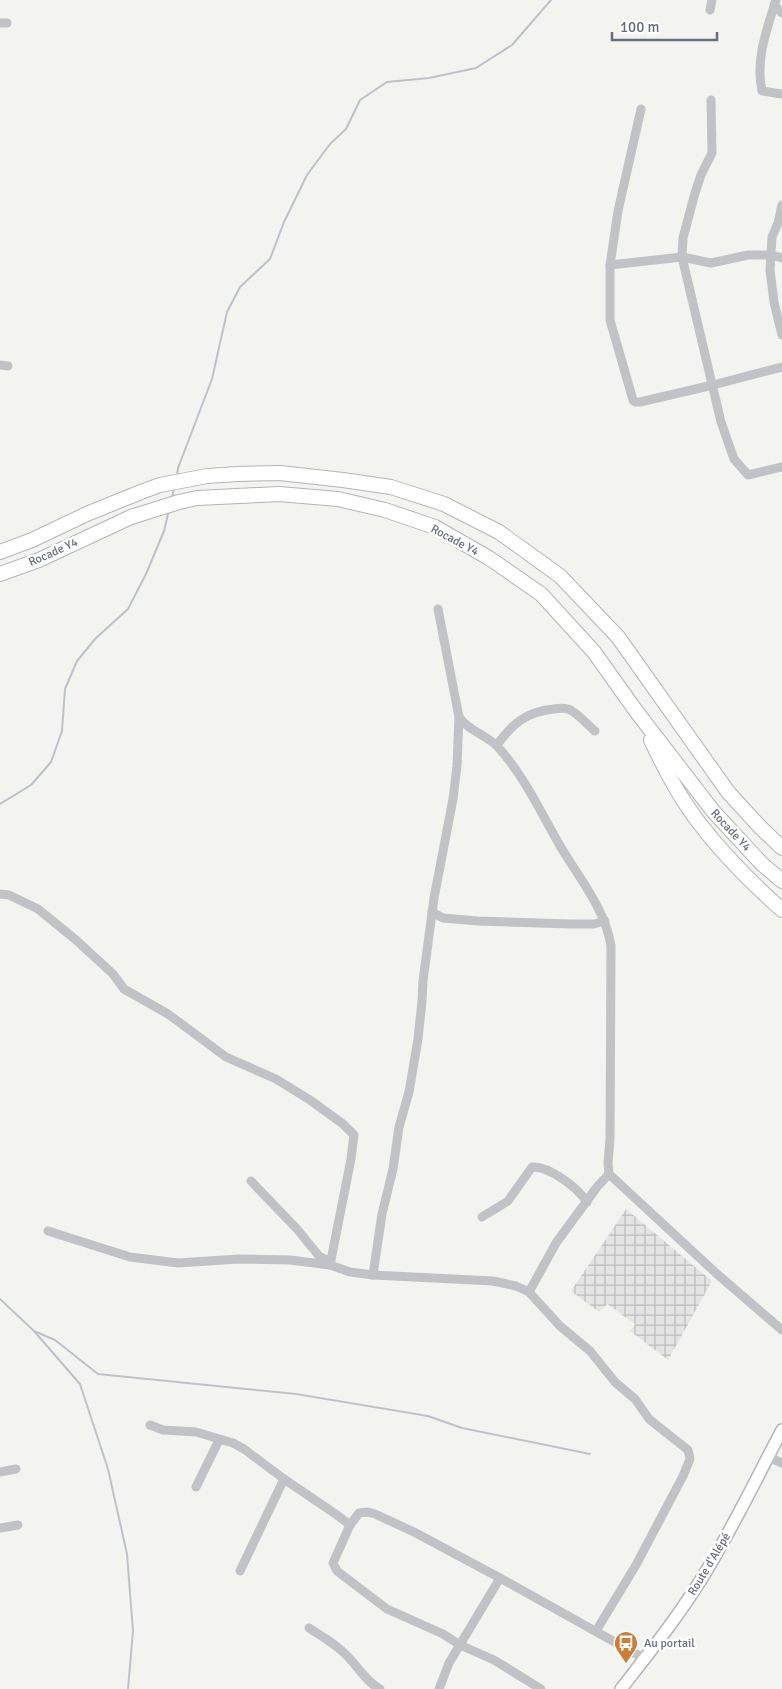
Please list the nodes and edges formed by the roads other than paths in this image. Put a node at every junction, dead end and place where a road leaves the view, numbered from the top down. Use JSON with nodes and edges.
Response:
{"nodes":[{"id":1,"x":712,"y":0,"type":"edge"},
{"id":2,"x":775,"y":3,"type":"edge"},
{"id":3,"x":710,"y":10,"type":"dead end"},
{"id":4,"x":782,"y":13,"type":"edge"},
{"id":5,"x":782,"y":94,"type":"edge"},
{"id":6,"x":711,"y":100,"type":"dead end"},
{"id":7,"x":641,"y":109,"type":"dead end"},
{"id":8,"x":782,"y":205,"type":"edge"},
{"id":9,"x":781,"y":215,"type":"edge"},
{"id":10,"x":771,"y":255,"type":"junction"},
{"id":11,"x":682,"y":257,"type":"junction"},
{"id":12,"x":782,"y":258,"type":"edge"},
{"id":13,"x":610,"y":265,"type":"junction"},
{"id":14,"x":782,"y":335,"type":"edge"},
{"id":15,"x":782,"y":366,"type":"edge"},
{"id":16,"x":713,"y":386,"type":"junction"},
{"id":17,"x":782,"y":467,"type":"edge"},
{"id":18,"x":0,"y":552,"type":"edge"},
{"id":19,"x":0,"y":574,"type":"edge"},
{"id":20,"x":438,"y":609,"type":"dead end"},
{"id":21,"x":636,"y":711,"type":"junction"},
{"id":22,"x":459,"y":717,"type":"junction"},
{"id":23,"x":595,"y":732,"type":"dead end"},
{"id":24,"x":497,"y":745,"type":"junction"},
{"id":25,"x":761,"y":828,"type":"junction"},
{"id":26,"x":782,"y":842,"type":"edge"},
{"id":27,"x":782,"y":848,"type":"edge"},
{"id":28,"x":782,"y":881,"type":"edge"},
{"id":29,"x":0,"y":894,"type":"edge"},
{"id":30,"x":782,"y":910,"type":"edge"},
{"id":31,"x":432,"y":912,"type":"junction"},
{"id":32,"x":605,"y":921,"type":"junction"},
{"id":33,"x":609,"y":1174,"type":"junction"},
{"id":34,"x":251,"y":1181,"type":"dead end"},
{"id":35,"x":587,"y":1202,"type":"junction"},
{"id":36,"x":482,"y":1217,"type":"dead end"},
{"id":37,"x":48,"y":1231,"type":"dead end"},
{"id":38,"x":331,"y":1264,"type":"junction"},
{"id":39,"x":373,"y":1275,"type":"junction"},
{"id":40,"x":529,"y":1292,"type":"junction"},
{"id":41,"x":782,"y":1330,"type":"edge"},
{"id":42,"x":150,"y":1426,"type":"dead end"},
{"id":43,"x":782,"y":1430,"type":"edge"},
{"id":44,"x":219,"y":1440,"type":"junction"},
{"id":45,"x":768,"y":1456,"type":"junction"},
{"id":46,"x":782,"y":1463,"type":"edge"},
{"id":47,"x":16,"y":1469,"type":"dead end"},
{"id":48,"x":0,"y":1472,"type":"edge"},
{"id":49,"x":284,"y":1479,"type":"junction"},
{"id":50,"x":196,"y":1487,"type":"dead end"},
{"id":51,"x":18,"y":1524,"type":"dead end"},
{"id":52,"x":350,"y":1525,"type":"junction"},
{"id":53,"x":0,"y":1528,"type":"edge"},
{"id":54,"x":240,"y":1571,"type":"dead end"},
{"id":55,"x":500,"y":1578,"type":"junction"},
{"id":56,"x":309,"y":1628,"type":"dead end"},
{"id":57,"x":596,"y":1631,"type":"junction"},
{"id":58,"x":460,"y":1645,"type":"junction"},
{"id":59,"x":644,"y":1659,"type":"junction"},
{"id":60,"x":380,"y":1689,"type":"edge"},
{"id":61,"x":439,"y":1689,"type":"edge"},
{"id":62,"x":541,"y":1689,"type":"edge"},
{"id":63,"x":621,"y":1689,"type":"edge"}],
"edges":[{"from":1,"to":3,"type":"street"},
{"from":2,"to":4,"type":"street"},
{"from":2,"to":5,"type":"street"},
{"from":6,"to":11,"type":"street"},
{"from":7,"to":13,"type":"street"},
{"from":8,"to":9,"type":"street"},
{"from":9,"to":10,"type":"street"},
{"from":10,"to":11,"type":"street"},
{"from":10,"to":12,"type":"street"},
{"from":10,"to":14,"type":"street"},
{"from":11,"to":13,"type":"street"},
{"from":11,"to":16,"type":"street"},
{"from":13,"to":16,"type":"street"},
{"from":15,"to":16,"type":"street"},
{"from":16,"to":17,"type":"street"},
{"from":18,"to":25,"type":"highway","name":"Rocade Y4"},
{"from":19,"to":21,"type":"highway","name":"Rocade Y4"},
{"from":20,"to":22,"type":"street"},
{"from":21,"to":28,"type":"highway","name":"Rocade Y4"},
{"from":21,"to":30,"type":"highway"},
{"from":22,"to":24,"type":"street"},
{"from":22,"to":31,"type":"street"},
{"from":23,"to":24,"type":"street"},
{"from":24,"to":32,"type":"street"},
{"from":25,"to":26,"type":"highway"},
{"from":25,"to":27,"type":"highway","name":"Rocade Y4"},
{"from":29,"to":38,"type":"street"},
{"from":31,"to":32,"type":"street"},
{"from":31,"to":39,"type":"street"},
{"from":32,"to":33,"type":"street"},
{"from":33,"to":35,"type":"street"},
{"from":33,"to":41,"type":"street"},
{"from":34,"to":38,"type":"street"},
{"from":35,"to":36,"type":"street"},
{"from":35,"to":40,"type":"street"},
{"from":37,"to":38,"type":"street"},
{"from":38,"to":39,"type":"street"},
{"from":39,"to":40,"type":"street"},
{"from":40,"to":57,"type":"street"},
{"from":42,"to":44,"type":"street"},
{"from":43,"to":45,"type":"main road","name":"Route d'Alépé"},
{"from":44,"to":49,"type":"street"},
{"from":44,"to":50,"type":"street"},
{"from":45,"to":46,"type":"street"},
{"from":45,"to":59,"type":"main road","name":"Route d'Alépé"},
{"from":47,"to":48,"type":"street"},
{"from":49,"to":52,"type":"street"},
{"from":49,"to":54,"type":"street"},
{"from":51,"to":53,"type":"street"},
{"from":52,"to":55,"type":"street"},
{"from":52,"to":58,"type":"street"},
{"from":55,"to":57,"type":"street"},
{"from":55,"to":58,"type":"street"},
{"from":56,"to":60,"type":"street"},
{"from":57,"to":59,"type":"street"},
{"from":58,"to":61,"type":"street"},
{"from":58,"to":62,"type":"street"},
{"from":59,"to":63,"type":"main road","name":"Route d'Alépé"}]}
